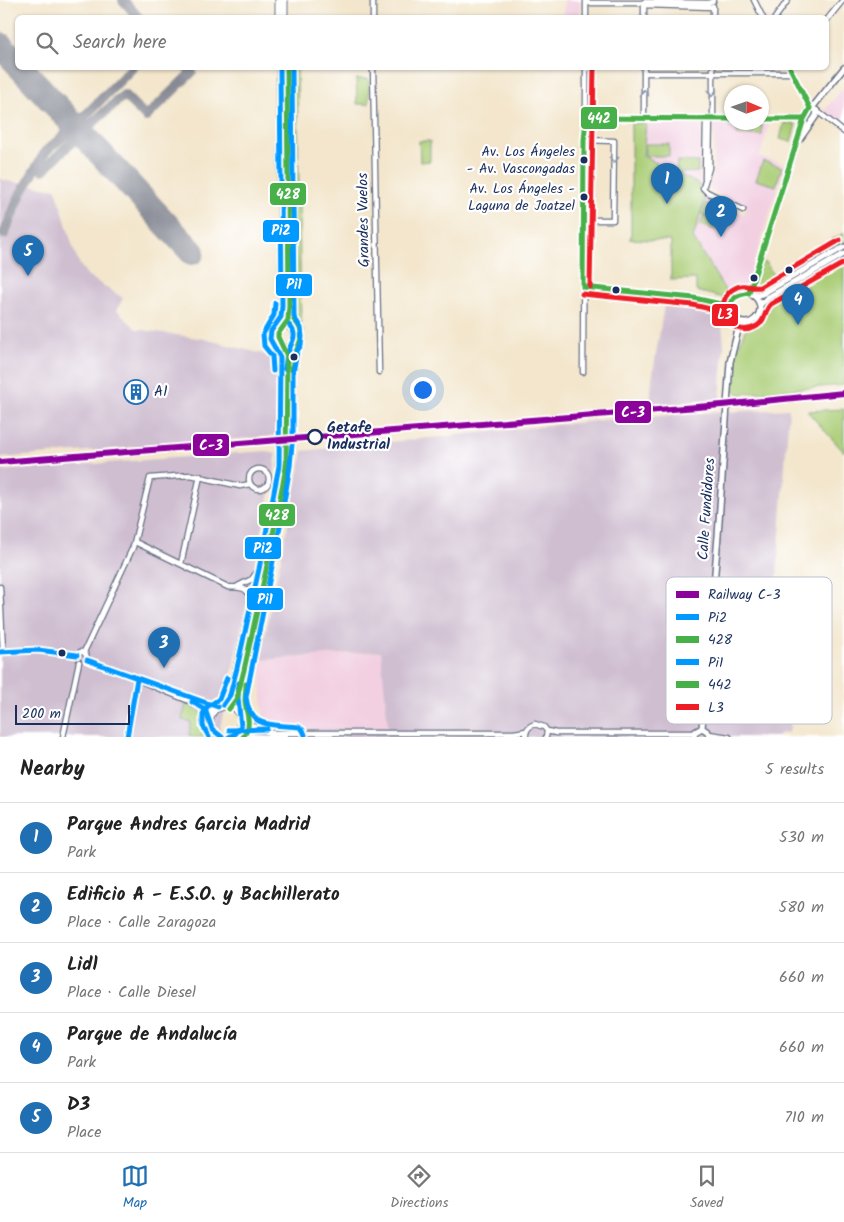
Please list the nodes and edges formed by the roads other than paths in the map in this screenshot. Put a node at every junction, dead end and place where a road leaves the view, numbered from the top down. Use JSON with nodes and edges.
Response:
{"nodes":[{"id":1,"x":279,"y":0,"type":"edge"},
{"id":2,"x":284,"y":0,"type":"edge"},
{"id":3,"x":372,"y":0,"type":"edge"},
{"id":4,"x":754,"y":0,"type":"edge"},
{"id":5,"x":788,"y":0,"type":"edge"},
{"id":6,"x":842,"y":1,"type":"edge"},
{"id":7,"x":586,"y":2,"type":"edge"},
{"id":8,"x":616,"y":2,"type":"edge"},
{"id":9,"x":761,"y":2,"type":"dead end"},
{"id":10,"x":644,"y":3,"type":"edge"},
{"id":11,"x":713,"y":3,"type":"edge"},
{"id":12,"x":757,"y":7,"type":"junction"},
{"id":13,"x":279,"y":15,"type":"edge"},
{"id":14,"x":284,"y":15,"type":"edge"},
{"id":15,"x":373,"y":15,"type":"edge"},
{"id":16,"x":586,"y":15,"type":"edge"},
{"id":17,"x":761,"y":15,"type":"edge"},
{"id":18,"x":777,"y":15,"type":"edge"},
{"id":19,"x":829,"y":16,"type":"edge"},
{"id":20,"x":844,"y":68,"type":"edge"},
{"id":21,"x":280,"y":70,"type":"edge"},
{"id":22,"x":285,"y":70,"type":"edge"},
{"id":23,"x":373,"y":70,"type":"edge"},
{"id":24,"x":586,"y":70,"type":"edge"},
{"id":25,"x":644,"y":70,"type":"edge"},
{"id":26,"x":713,"y":70,"type":"edge"},
{"id":27,"x":791,"y":70,"type":"edge"},
{"id":28,"x":792,"y":73,"type":"junction"},
{"id":29,"x":813,"y":109,"type":"junction"},
{"id":30,"x":586,"y":118,"type":"junction"},
{"id":31,"x":644,"y":118,"type":"junction"},
{"id":32,"x":709,"y":119,"type":"junction"},
{"id":33,"x":724,"y":119,"type":"edge"},
{"id":34,"x":769,"y":119,"type":"edge"},
{"id":35,"x":803,"y":121,"type":"junction"},
{"id":36,"x":809,"y":126,"type":"junction"},
{"id":37,"x":844,"y":132,"type":"edge"},
{"id":38,"x":584,"y":140,"type":"junction"},
{"id":39,"x":797,"y":143,"type":"junction"},
{"id":40,"x":743,"y":210,"type":"dead end"},
{"id":41,"x":583,"y":220,"type":"junction"},
{"id":42,"x":844,"y":247,"type":"edge"},
{"id":43,"x":844,"y":254,"type":"edge"},
{"id":44,"x":583,"y":287,"type":"junction"},
{"id":45,"x":752,"y":295,"type":"junction"},
{"id":46,"x":760,"y":305,"type":"junction"},
{"id":47,"x":730,"y":306,"type":"junction"},
{"id":48,"x":740,"y":322,"type":"junction"},
{"id":49,"x":275,"y":326,"type":"junction"},
{"id":50,"x":288,"y":326,"type":"junction"},
{"id":51,"x":276,"y":348,"type":"junction"},
{"id":52,"x":290,"y":348,"type":"junction"},
{"id":53,"x":282,"y":371,"type":"junction"},
{"id":54,"x":379,"y":372,"type":"dead end"},
{"id":55,"x":583,"y":372,"type":"dead end"},
{"id":56,"x":200,"y":476,"type":"junction"},
{"id":57,"x":250,"y":484,"type":"junction"},
{"id":58,"x":271,"y":524,"type":"junction"},
{"id":59,"x":135,"y":542,"type":"junction"},
{"id":60,"x":181,"y":564,"type":"junction"},
{"id":61,"x":259,"y":569,"type":"junction"},
{"id":62,"x":715,"y":577,"type":"edge"},
{"id":63,"x":0,"y":587,"type":"edge"},
{"id":64,"x":235,"y":588,"type":"junction"},
{"id":65,"x":251,"y":605,"type":"junction"},
{"id":66,"x":2,"y":652,"type":"edge"},
{"id":67,"x":84,"y":652,"type":"junction"},
{"id":68,"x":77,"y":656,"type":"junction"},
{"id":69,"x":87,"y":660,"type":"junction"},
{"id":70,"x":78,"y":662,"type":"junction"},
{"id":71,"x":140,"y":680,"type":"junction"},
{"id":72,"x":221,"y":706,"type":"junction"},
{"id":73,"x":240,"y":715,"type":"junction"},
{"id":74,"x":210,"y":722,"type":"junction"},
{"id":75,"x":702,"y":724,"type":"edge"},
{"id":76,"x":702,"y":728,"type":"junction"},
{"id":77,"x":526,"y":731,"type":"junction"},
{"id":78,"x":546,"y":734,"type":"edge"},
{"id":79,"x":298,"y":735,"type":"edge"},
{"id":80,"x":623,"y":735,"type":"edge"},
{"id":81,"x":694,"y":735,"type":"edge"},
{"id":82,"x":709,"y":735,"type":"edge"},
{"id":83,"x":218,"y":736,"type":"edge"},
{"id":84,"x":63,"y":737,"type":"edge"},
{"id":85,"x":127,"y":737,"type":"edge"},
{"id":86,"x":230,"y":737,"type":"edge"},
{"id":87,"x":284,"y":737,"type":"edge"},
{"id":88,"x":526,"y":737,"type":"edge"},
{"id":89,"x":729,"y":737,"type":"edge"}],
"edges":[{"from":1,"to":13,"type":"highway"},
{"from":2,"to":14,"type":"highway"},
{"from":3,"to":15,"type":"street"},
{"from":4,"to":12,"type":"street"},
{"from":5,"to":18,"type":"street"},
{"from":6,"to":19,"type":"street"},
{"from":7,"to":8,"type":"street"},
{"from":7,"to":16,"type":"street"},
{"from":8,"to":10,"type":"street"},
{"from":9,"to":12,"type":"street"},
{"from":10,"to":11,"type":"street"},
{"from":12,"to":17,"type":"street"},
{"from":20,"to":29,"type":"street"},
{"from":21,"to":49,"type":"highway"},
{"from":22,"to":50,"type":"highway"},
{"from":23,"to":54,"type":"street","name":"Grandes Vuelos"},
{"from":24,"to":30,"type":"street"},
{"from":25,"to":26,"type":"street"},
{"from":31,"to":25,"type":"street","one_way":true},
{"from":26,"to":28,"type":"street"},
{"from":26,"to":32,"type":"street","one_way":true},
{"from":27,"to":28,"type":"street"},
{"from":28,"to":29,"type":"street"},
{"from":29,"to":35,"type":"street"},
{"from":29,"to":36,"type":"street"},
{"from":29,"to":37,"type":"street"},
{"from":30,"to":31,"type":"street"},
{"from":30,"to":38,"type":"street"},
{"from":31,"to":32,"type":"street"},
{"from":32,"to":33,"type":"street"},
{"from":32,"to":40,"type":"street"},
{"from":34,"to":35,"type":"street"},
{"from":35,"to":36,"type":"street"},
{"from":35,"to":39,"type":"street"},
{"from":36,"to":39,"type":"street"},
{"from":38,"to":41,"type":"street"},
{"from":38,"to":41,"type":"street","one_way":true},
{"from":39,"to":45,"type":"street"},
{"from":41,"to":44,"type":"street"},
{"from":42,"to":45,"type":"street"},
{"from":43,"to":46,"type":"street"},
{"from":44,"to":47,"type":"street"},
{"from":44,"to":55,"type":"street"},
{"from":45,"to":46,"type":"street"},
{"from":45,"to":47,"type":"street"},
{"from":46,"to":48,"type":"street"},
{"from":47,"to":48,"type":"street"},
{"from":48,"to":62,"type":"street","name":"Calle Fundidores"},
{"from":49,"to":50,"type":"highway"},
{"from":49,"to":51,"type":"highway"},
{"from":50,"to":52,"type":"highway"},
{"from":51,"to":52,"type":"highway"},
{"from":51,"to":53,"type":"highway"},
{"from":52,"to":53,"type":"highway"},
{"from":53,"to":58,"type":"highway"},
{"from":56,"to":57,"type":"street"},
{"from":56,"to":59,"type":"street"},
{"from":56,"to":60,"type":"street"},
{"from":57,"to":57,"type":"street"},
{"from":58,"to":61,"type":"highway"},
{"from":58,"to":73,"type":"highway"},
{"from":59,"to":60,"type":"street"},
{"from":59,"to":67,"type":"street"},
{"from":60,"to":64,"type":"street"},
{"from":61,"to":64,"type":"street"},
{"from":61,"to":65,"type":"highway"},
{"from":63,"to":66,"type":"street"},
{"from":64,"to":65,"type":"street"},
{"from":65,"to":72,"type":"highway"},
{"from":66,"to":68,"type":"street"},
{"from":67,"to":68,"type":"street"},
{"from":67,"to":69,"type":"street"},
{"from":68,"to":70,"type":"street"},
{"from":69,"to":70,"type":"street"},
{"from":69,"to":71,"type":"street"},
{"from":70,"to":84,"type":"street"},
{"from":71,"to":72,"type":"street"},
{"from":71,"to":74,"type":"street"},
{"from":71,"to":85,"type":"street"},
{"from":72,"to":73,"type":"highway"},
{"from":72,"to":74,"type":"highway"},
{"from":73,"to":79,"type":"street"},
{"from":73,"to":86,"type":"highway"},
{"from":74,"to":83,"type":"highway"},
{"from":75,"to":76,"type":"street","name":"Calle Fundidores"},
{"from":76,"to":81,"type":"street"},
{"from":76,"to":82,"type":"street"},
{"from":77,"to":78,"type":"street"},
{"from":77,"to":79,"type":"street"},
{"from":77,"to":88,"type":"street"},
{"from":78,"to":80,"type":"street"},
{"from":80,"to":81,"type":"street"},
{"from":82,"to":89,"type":"street"},
{"from":86,"to":87,"type":"street"}]}
